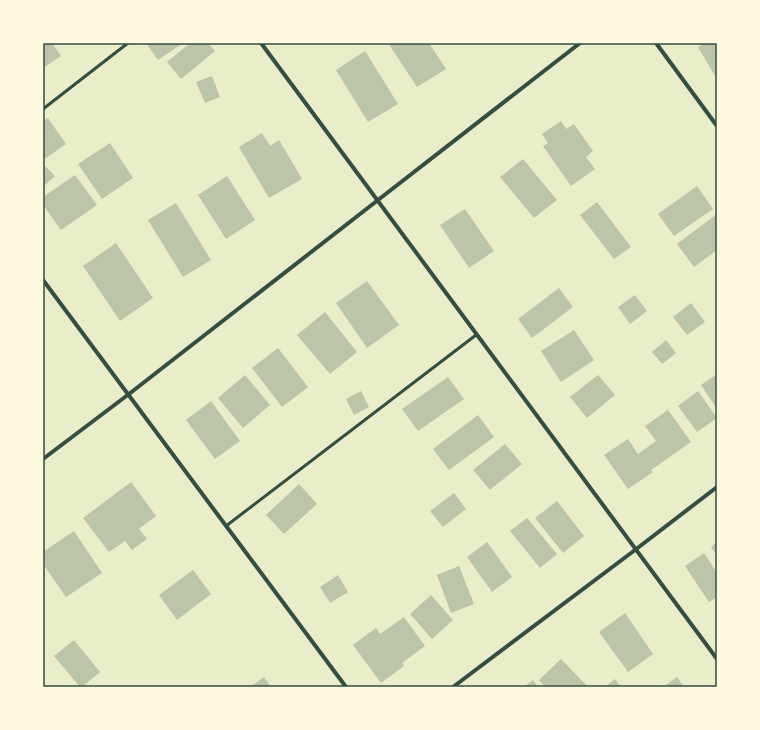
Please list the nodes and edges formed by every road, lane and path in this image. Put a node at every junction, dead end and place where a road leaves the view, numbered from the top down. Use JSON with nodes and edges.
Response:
{"nodes":[{"id":1,"x":128,"y":43,"type":"edge"},
{"id":2,"x":261,"y":43,"type":"edge"},
{"id":3,"x":580,"y":43,"type":"edge"},
{"id":4,"x":656,"y":43,"type":"edge"},
{"id":5,"x":43,"y":109,"type":"edge"},
{"id":6,"x":717,"y":126,"type":"edge"},
{"id":7,"x":378,"y":200,"type":"junction"},
{"id":8,"x":43,"y":280,"type":"edge"},
{"id":9,"x":476,"y":335,"type":"junction"},
{"id":10,"x":129,"y":394,"type":"junction"},
{"id":11,"x":43,"y":459,"type":"edge"},
{"id":12,"x":717,"y":487,"type":"edge"},
{"id":13,"x":226,"y":526,"type":"junction"},
{"id":14,"x":635,"y":550,"type":"junction"},
{"id":15,"x":717,"y":659,"type":"edge"},
{"id":16,"x":346,"y":687,"type":"edge"},
{"id":17,"x":453,"y":687,"type":"edge"}],
"edges":[{"from":1,"to":5,"type":"lane"},
{"from":2,"to":7,"type":"street"},
{"from":3,"to":7,"type":"street"},
{"from":4,"to":6,"type":"street"},
{"from":7,"to":9,"type":"street"},
{"from":7,"to":10,"type":"street"},
{"from":8,"to":10,"type":"street"},
{"from":9,"to":13,"type":"lane"},
{"from":9,"to":14,"type":"street"},
{"from":10,"to":11,"type":"street"},
{"from":10,"to":13,"type":"street"},
{"from":12,"to":14,"type":"street"},
{"from":13,"to":16,"type":"street"},
{"from":14,"to":15,"type":"street"},
{"from":14,"to":17,"type":"street"}]}
